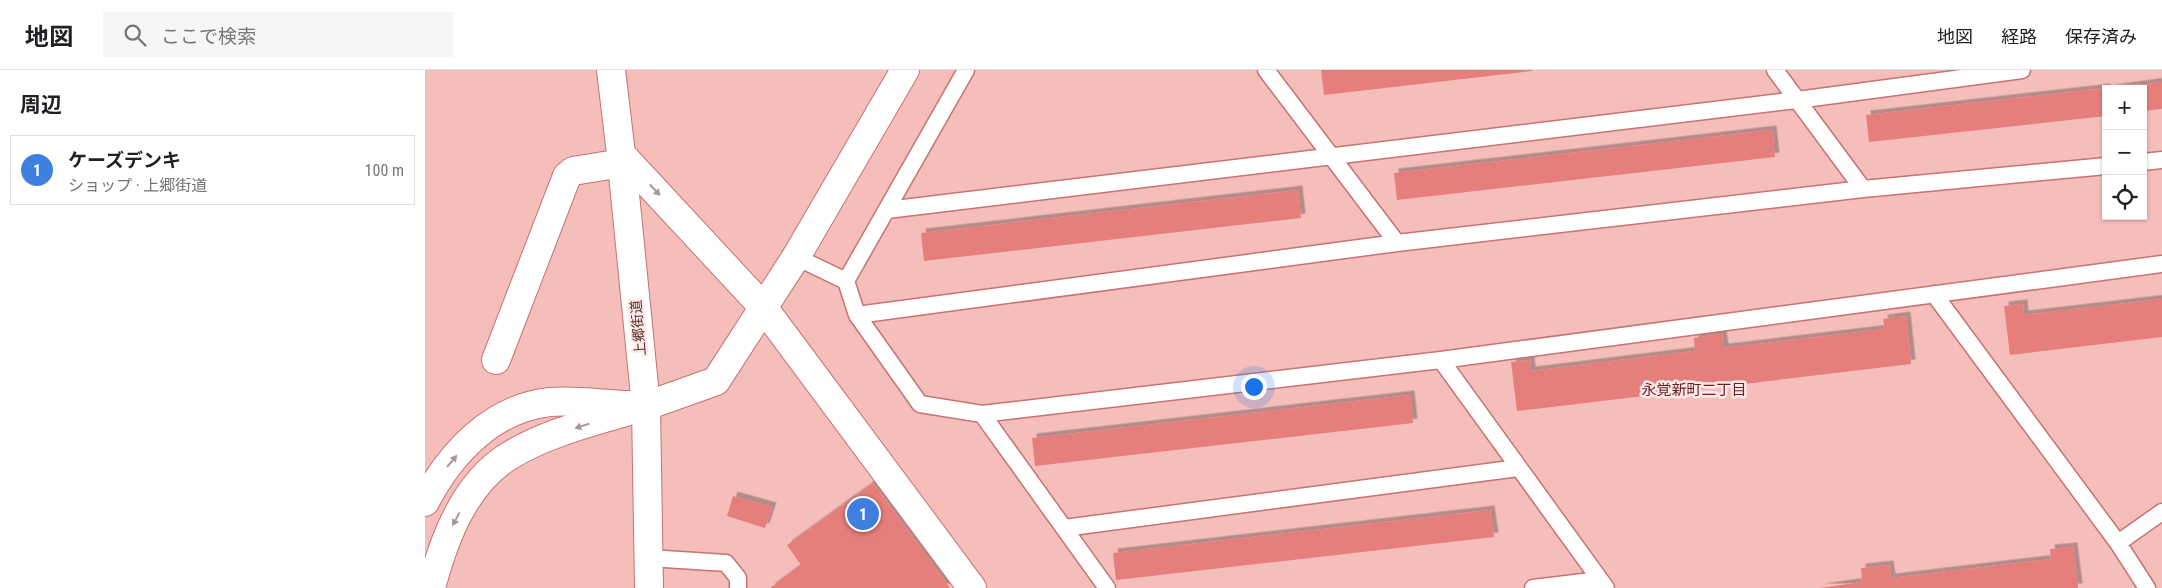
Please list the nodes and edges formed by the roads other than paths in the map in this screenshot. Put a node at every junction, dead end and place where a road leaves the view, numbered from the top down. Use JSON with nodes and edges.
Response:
{"nodes":[{"id":1,"x":611,"y":70,"type":"edge"},
{"id":2,"x":905,"y":70,"type":"edge"},
{"id":3,"x":966,"y":70,"type":"edge"},
{"id":4,"x":1266,"y":70,"type":"edge"},
{"id":5,"x":1775,"y":70,"type":"edge"},
{"id":6,"x":2022,"y":70,"type":"edge"},
{"id":7,"x":1797,"y":100,"type":"junction"},
{"id":8,"x":1331,"y":156,"type":"junction"},
{"id":9,"x":622,"y":159,"type":"junction"},
{"id":10,"x":2162,"y":160,"type":"edge"},
{"id":11,"x":2147,"y":162,"type":"edge"},
{"id":12,"x":2102,"y":166,"type":"edge"},
{"id":13,"x":1863,"y":189,"type":"junction"},
{"id":14,"x":887,"y":210,"type":"junction"},
{"id":15,"x":1397,"y":243,"type":"junction"},
{"id":16,"x":796,"y":257,"type":"junction"},
{"id":17,"x":2162,"y":264,"type":"edge"},
{"id":18,"x":846,"y":281,"type":"junction"},
{"id":19,"x":1934,"y":294,"type":"junction"},
{"id":20,"x":763,"y":307,"type":"junction"},
{"id":21,"x":857,"y":315,"type":"junction"},
{"id":22,"x":496,"y":360,"type":"dead end"},
{"id":23,"x":1441,"y":360,"type":"junction"},
{"id":24,"x":645,"y":406,"type":"junction"},
{"id":25,"x":982,"y":414,"type":"junction"},
{"id":26,"x":1519,"y":468,"type":"junction"},
{"id":27,"x":425,"y":502,"type":"edge"},
{"id":28,"x":2162,"y":512,"type":"edge"},
{"id":29,"x":1064,"y":528,"type":"junction"},
{"id":30,"x":2118,"y":543,"type":"junction"},
{"id":31,"x":649,"y":558,"type":"junction"},
{"id":32,"x":1603,"y":584,"type":"edge"},
{"id":33,"x":431,"y":588,"type":"edge"},
{"id":34,"x":649,"y":588,"type":"edge"},
{"id":35,"x":738,"y":588,"type":"edge"},
{"id":36,"x":972,"y":588,"type":"edge"},
{"id":37,"x":1107,"y":588,"type":"edge"},
{"id":38,"x":1533,"y":588,"type":"edge"},
{"id":39,"x":2147,"y":588,"type":"edge"}],
"edges":[{"from":1,"to":9,"type":"main road","name":"上郷街道"},
{"from":2,"to":16,"type":"main road"},
{"from":3,"to":14,"type":"lane"},
{"from":4,"to":8,"type":"lane"},
{"from":5,"to":7,"type":"lane"},
{"from":6,"to":7,"type":"lane"},
{"from":7,"to":8,"type":"lane"},
{"from":7,"to":13,"type":"lane"},
{"from":8,"to":14,"type":"lane"},
{"from":8,"to":15,"type":"lane"},
{"from":9,"to":20,"type":"main road","one_way":true},
{"from":9,"to":22,"type":"main road"},
{"from":9,"to":24,"type":"main road","name":"上郷街道"},
{"from":10,"to":11,"type":"lane"},
{"from":12,"to":13,"type":"lane"},
{"from":13,"to":15,"type":"lane"},
{"from":14,"to":18,"type":"lane"},
{"from":15,"to":21,"type":"lane"},
{"from":16,"to":18,"type":"lane"},
{"from":16,"to":20,"type":"main road"},
{"from":17,"to":19,"type":"lane"},
{"from":18,"to":21,"type":"lane"},
{"from":19,"to":23,"type":"lane"},
{"from":19,"to":30,"type":"lane"},
{"from":20,"to":24,"type":"main road"},
{"from":20,"to":36,"type":"main road"},
{"from":21,"to":25,"type":"lane"},
{"from":23,"to":25,"type":"lane"},
{"from":23,"to":26,"type":"lane"},
{"from":27,"to":24,"type":"main road","one_way":true},
{"from":24,"to":31,"type":"main road","name":"上郷街道"},
{"from":24,"to":33,"type":"main road","one_way":true},
{"from":25,"to":29,"type":"lane"},
{"from":26,"to":29,"type":"lane"},
{"from":26,"to":32,"type":"lane"},
{"from":28,"to":30,"type":"lane"},
{"from":29,"to":37,"type":"lane"},
{"from":30,"to":39,"type":"lane"},
{"from":31,"to":34,"type":"main road","name":"上郷街道"},
{"from":31,"to":35,"type":"lane"},
{"from":32,"to":38,"type":"lane"}]}
